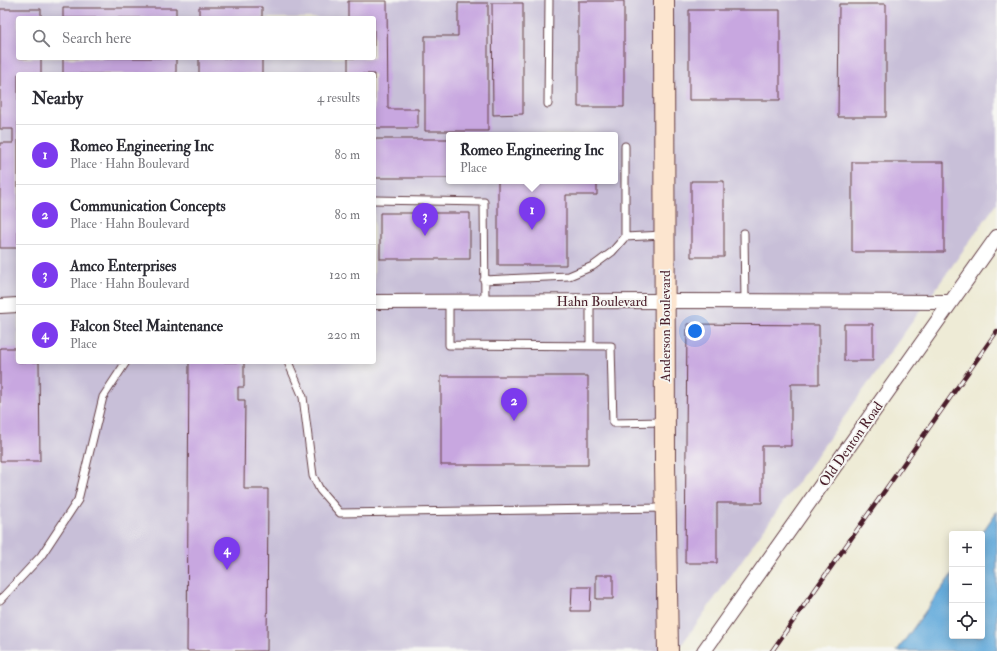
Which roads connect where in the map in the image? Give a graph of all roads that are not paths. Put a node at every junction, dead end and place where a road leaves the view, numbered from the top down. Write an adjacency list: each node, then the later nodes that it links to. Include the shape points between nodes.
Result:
1 (549, 0): 3 (lane)
2 (664, 0): 7 (street, Anderson Boulevard)
3 (548, 104)
4 (625, 146): 8 (lane)
5 (376, 200): 10 (lane, via 484,202)
6 (744, 233): 13 (lane)
7 (665, 235): 8 (lane); 12 (street, Anderson Boulevard)
8 (625, 237): 10 (lane, via 612,252 593,266 569,276)
9 (997, 237): 17 (street, Old Denton Road)
10 (484, 280): 16 (lane)
11 (590, 301): 12 (street, Hahn Boulevard); 16 (street, Hahn Boulevard); 20 (lane)
12 (665, 301): 13 (street, Hahn Boulevard); 23 (street, Anderson Boulevard)
13 (745, 301): 17 (street, Hahn Boulevard)
14 (376, 302): 15 (street, Hahn Boulevard)
15 (449, 302): 16 (street, Hahn Boulevard); 20 (lane, via 448,345)
16 (485, 302)
17 (950, 302): 27 (street, Old Denton Road)
18 (0, 306): 19 (street)
19 (16, 306)
20 (590, 346): 23 (lane, via 611,346 613,423)
21 (125, 364): 25 (lane, via 103,397 78,500 41,556)
22 (289, 364): 24 (lane, via 303,397 313,476 320,490 340,513)
23 (665, 422): 24 (street, Anderson Boulevard)
24 (666, 508): 26 (street, Anderson Boulevard)
25 (0, 600)
26 (668, 651)
27 (704, 651)

